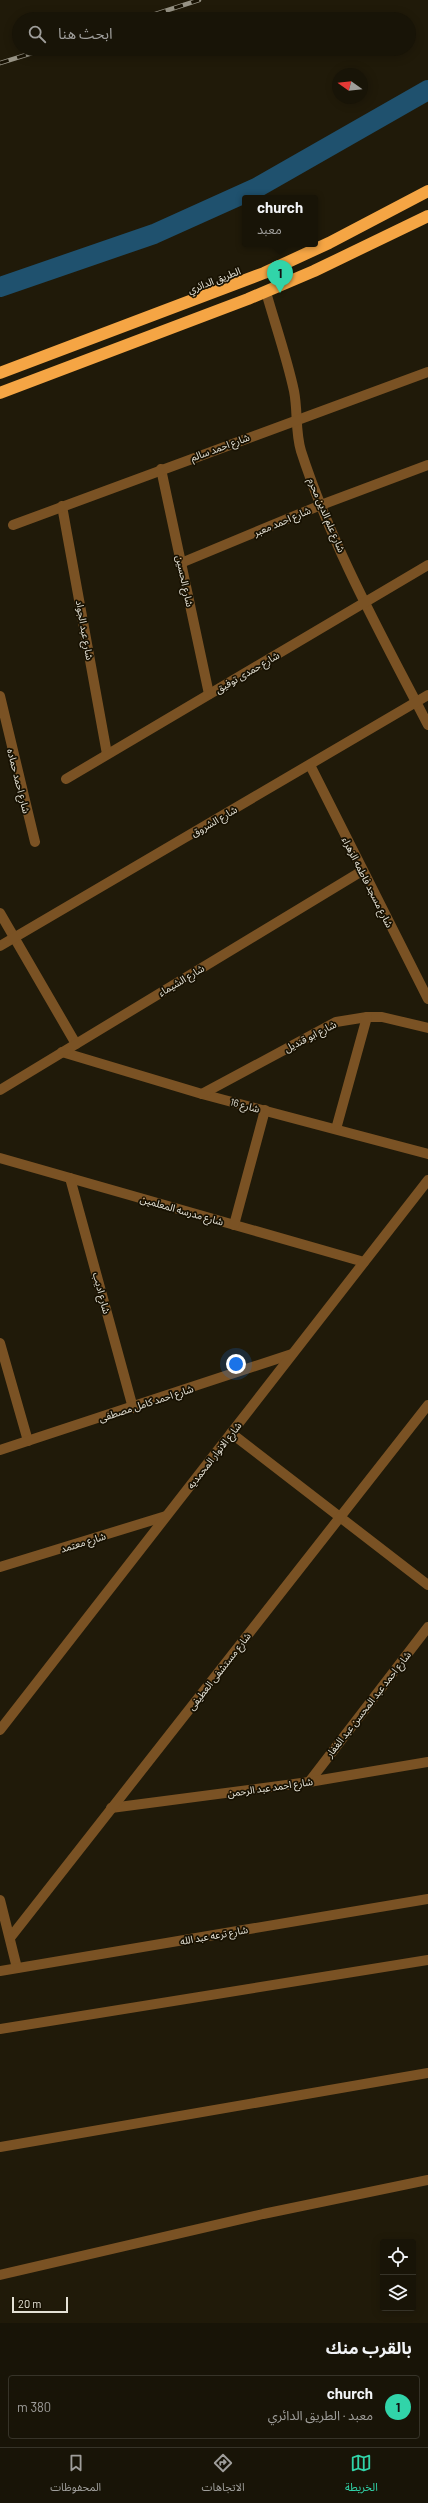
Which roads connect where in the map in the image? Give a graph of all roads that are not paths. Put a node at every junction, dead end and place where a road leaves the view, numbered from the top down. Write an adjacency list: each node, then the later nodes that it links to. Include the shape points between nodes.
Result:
1 (428, 191): 5 (highway, الطريق الدائري, via 264,273)
2 (428, 216): 3 (highway)
3 (266, 292): 6 (highway); 7 (street, شارع علم الدين محرم, via 293,386)
4 (428, 372): 7 (street, شارع احمد سالم)
5 (0, 373)
6 (0, 393)
7 (296, 419): 9 (street, شارع احمد سالم); 10 (street, شارع علم الدين محرم, via 300,447)
8 (428, 465): 10 (street, شارع احمد معبر)
9 (161, 469): 11 (street, شارع احمد سالم); 13 (street, شارع الحسين)
10 (322, 505): 13 (street, شارع احمد معبر); 15 (street, شارع علم الدين محرم)
11 (62, 506): 12 (street, شارع احمد سالم); 21 (street, شارع عبد الجواد)
12 (13, 525)
13 (181, 563): 16 (street, شارع الحسين)
14 (428, 565): 15 (street, شارع حمدى توفيق)
15 (365, 604): 16 (street, شارع حمدى توفيق); 19 (street, شارع علم الدين محرم)
16 (210, 694): 21 (street, شارع حمدى توفيق)
17 (428, 695): 19 (street, شارع الشروق)
18 (0, 696): 24 (street, شارع احمد حماده)
19 (416, 702): 20 (street, شارع علم الدين محرم); 22 (street, شارع الشروق)
20 (428, 725)
21 (107, 754): 23 (street, شارع حمدى توفيق)
22 (310, 765): 25 (street, شارع مسجد فاطمه الزهراء); 27 (street, شارع الشروق)
23 (66, 779)
24 (35, 842)
25 (362, 871): 29 (street, شارع مسجد فاطمه الزهراء); 32 (street, شارع الشيماء)
26 (0, 913): 27 (street)
27 (14, 937): 28 (street, شارع الشروق); 32 (street)
28 (0, 946)
29 (428, 999)
30 (367, 1017): 31 (street, شارع ابو قنديل); 35 (street, شارع ابو قنديل, via 336,1022); 37 (street)
31 (428, 1028)
32 (76, 1044): 33 (street, شارع الشيماء)
33 (62, 1052): 34 (street, شارع الشيماء); 35 (street, شارع 16)
34 (0, 1090)
35 (202, 1094): 36 (street, شارع 16)
36 (264, 1110): 37 (street, شارع 16); 42 (street)
37 (336, 1129): 38 (street, شارع 16)
38 (428, 1154)
39 (0, 1158): 40 (street, شارع مدرسه المعلمين)
40 (70, 1178): 42 (street, شارع مدرسه المعلمين); 47 (street, شارع اديب)
41 (428, 1180): 43 (street, شارع الانوار المحمديه)
42 (234, 1225): 43 (street, شارع مدرسه المعلمين)
43 (364, 1262): 45 (street, شارع الانوار المحمديه)
44 (0, 1343): 49 (street)
45 (292, 1354): 47 (street, شارع احمد كامل مصطفى); 48 (street, شارع الانوار المحمديه)
46 (428, 1405): 52 (street, شارع مستشفى العطيفى)
47 (133, 1408): 49 (street, شارع احمد كامل مصطفى)
48 (231, 1433): 51 (street, شارع الانوار المحمديه); 52 (street)
49 (28, 1441): 50 (street, شارع احمد كامل مصطفى)
50 (0, 1450)
51 (166, 1516): 53 (street, شارع معتمد); 56 (street, شارع الانوار المحمديه)
52 (340, 1517): 54 (street); 59 (street, شارع مستشفى العطيفى)
53 (0, 1567)
54 (428, 1585)
55 (428, 1626): 58 (street, شارع احمد عبد المحسن عبد الغفار)
56 (0, 1730)
57 (428, 1762): 58 (street, شارع احمد عبد الرحمن)
58 (309, 1782): 59 (street, شارع احمد عبد الرحمن)
59 (111, 1808): 62 (street, شارع مستشفى العطيفى)
60 (428, 1899): 64 (street, شارع ترعه عبد الله)
61 (0, 1900): 62 (street)
62 (10, 1938): 64 (street)
63 (428, 1960): 66 (street)
64 (18, 1968): 65 (street, شارع ترعه عبد الله)
65 (0, 1971)
66 (0, 2029)
67 (428, 2073): 68 (street)
68 (0, 2147)
69 (428, 2180): 70 (street, via 247,2218)
70 (0, 2275)

